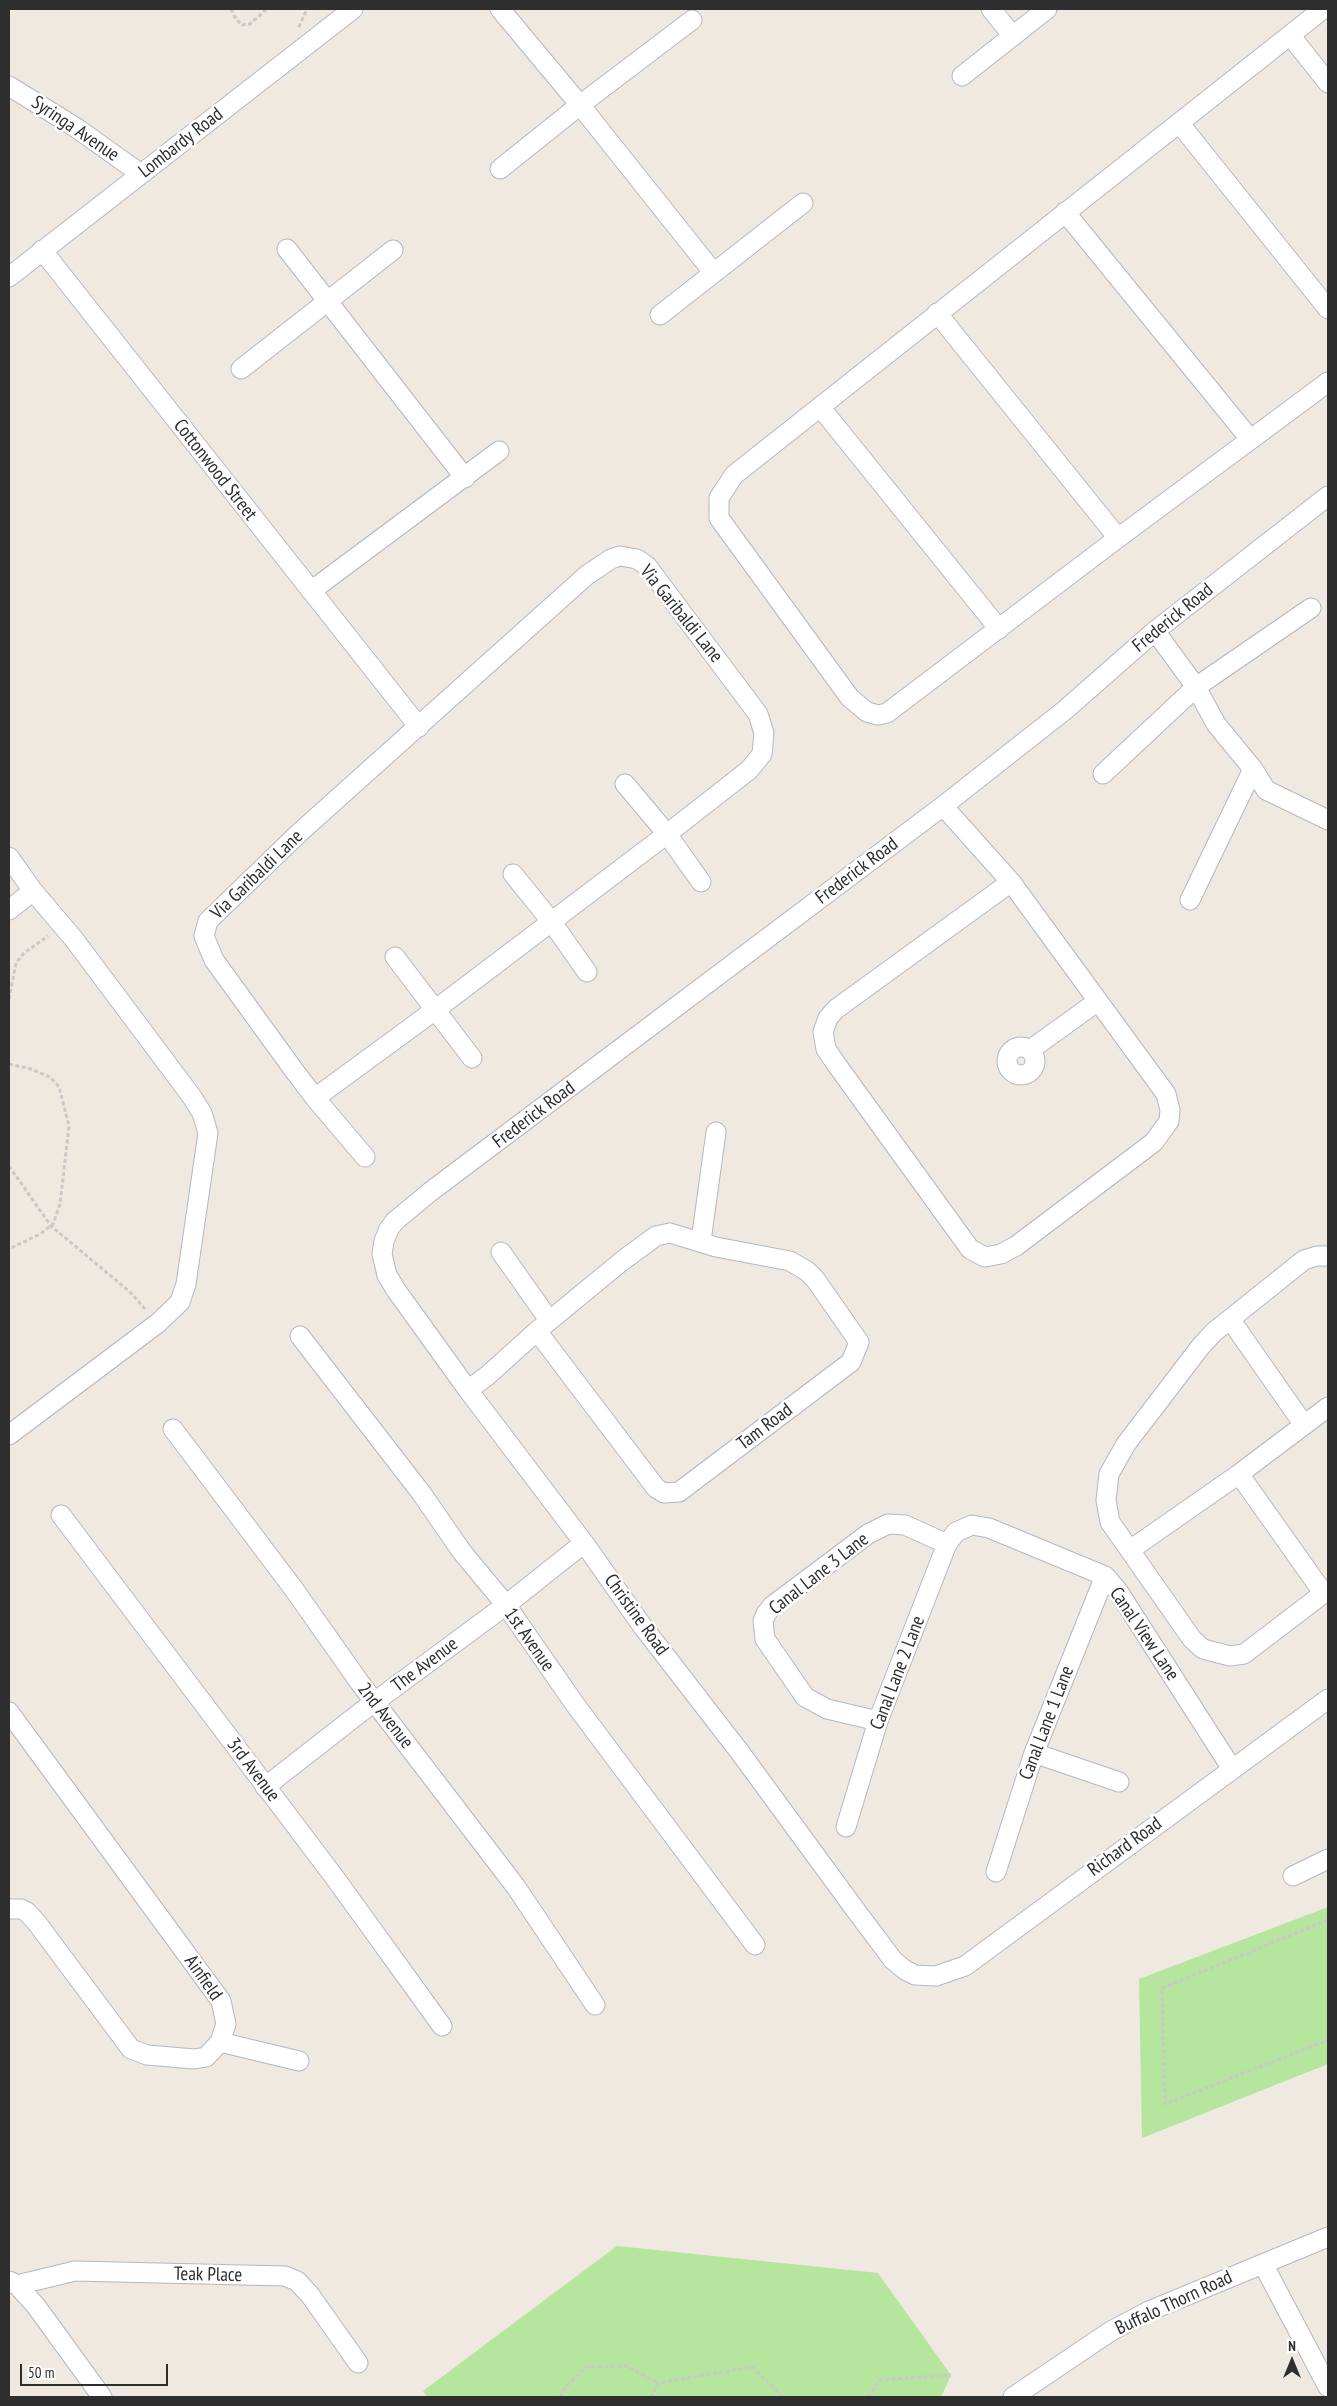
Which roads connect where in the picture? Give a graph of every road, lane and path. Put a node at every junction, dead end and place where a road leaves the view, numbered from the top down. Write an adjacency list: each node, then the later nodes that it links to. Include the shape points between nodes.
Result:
1 (231, 9): 2 (path, via 242,25 250,24)
2 (267, 9)
3 (353, 9): 17 (street, Lombardy Road)
4 (500, 9): 14 (street)
5 (991, 9): 9 (street)
6 (1047, 9): 9 (street)
7 (1324, 9): 10 (street)
8 (692, 20): 14 (street)
9 (1012, 35): 11 (street)
10 (1290, 35): 12 (street); 15 (street)
11 (962, 76)
12 (1328, 83)
13 (9, 86): 17 (street, Syringa Avenue)
14 (580, 105): 16 (street); 23 (street)
15 (1180, 124): 19 (street); 26 (street)
16 (500, 169)
17 (141, 174): 21 (street, Lombardy Road)
18 (803, 203): 23 (street)
19 (1065, 212): 27 (street); 32 (street)
20 (287, 248): 25 (street)
21 (42, 250): 24 (street, Lombardy Road); 37 (street, Cottonwood Street)
22 (393, 250): 25 (street)
23 (713, 272): 28 (street)
24 (9, 277)
25 (328, 301): 29 (street); 34 (street)
26 (1328, 309)
27 (938, 313): 31 (street); 36 (street)
28 (660, 315)
29 (241, 369)
30 (1328, 382): 32 (street)
31 (821, 408): 39 (street); 39 (street, via 734,475 719,498 717,508 728,532 850,698 867,712 887,713)
32 (1250, 440): 36 (street)
33 (499, 451): 34 (street)
34 (465, 478): 37 (street)
35 (1328, 496): 40 (street, Frederick Road)
36 (1118, 538): 39 (street)
37 (311, 591): 42 (street, Cottonwood Street)
38 (1311, 608): 41 (street)
39 (999, 629)
40 (1155, 631): 41 (street); 46 (street, Frederick Road, via 1065,710)
41 (1196, 687): 43 (street, via 1216,724); 44 (street)
42 (419, 727): 48 (street, Via Garibaldi Lane, via 587,575 620,556 637,559 647,566 758,714 764,733 762,754 756,762); 66 (street, Via Garibaldi Lane, via 214,912 205,927 206,945 214,960)
43 (1253, 769): 47 (street, via 1266,790); 54 (street)
44 (1103, 774)
45 (625, 784): 48 (street)
46 (943, 806): 52 (street); 71 (street, Frederick Road, via 430,1192 395,1221)
47 (1328, 820)
48 (667, 834): 51 (street); 56 (street, Via Garibaldi Lane)
49 (9, 857): 53 (street)
50 (513, 874): 56 (street)
51 (702, 882)
52 (1011, 882): 61 (street); 61 (street, via 836,1009 828,1018 823,1032 826,1049 970,1249 978,1255 992,1258 1016,1246 1154,1142 1169,1121 1166,1094)
53 (33, 891): 55 (street); 57 (street)
54 (1190, 900)
55 (9, 910)
56 (551, 921): 59 (street); 62 (street, Via Garibaldi Lane)
57 (63, 926): 60 (path, via 24,953 16,963); 77 (street, via 192,1097 207,1124 183,1295 174,1310)
58 (395, 957): 62 (street)
59 (587, 972)
60 (9, 999)
61 (1098, 1001): 63 (street)
62 (435, 1010): 64 (street); 66 (street, Via Garibaldi Lane)
63 (1030, 1050)
64 (472, 1058)
65 (9, 1064): 70 (path, via 31,1068 50,1077 59,1087 66,1108 69,1126 66,1158 60,1204)
66 (315, 1098): 68 (street, Via Garibaldi Lane)
67 (716, 1132): 72 (street)
68 (365, 1157)
69 (9, 1166): 70 (path)
70 (51, 1226): 73 (path); 77 (path, via 130,1292)
71 (384, 1240): 80 (street, Christine Road, via 382,1254 387,1275)
72 (701, 1240): 78 (street, Tam Road, via 670,1233 656,1236); 78 (street, Tam Road, via 716,1247 790,1261 807,1271 859,1342 851,1362 679,1492 664,1493 656,1488)
73 (9, 1249)
74 (501, 1252): 78 (street, Tam Road)
75 (1328, 1256): 76 (street, via 1304,1260)
76 (1230, 1319): 82 (street); 90 (street, via 1201,1346 1126,1444 1109,1474 1106,1500 1110,1522)
77 (158, 1323): 84 (street)
78 (543, 1326): 80 (street, Tam Road)
79 (300, 1336): 93 (street, 1st Avenue)
80 (468, 1390): 88 (street, Christine Road)
81 (1328, 1406): 82 (street)
82 (1304, 1425): 85 (street)
83 (173, 1429): 95 (street, 2nd Avenue)
84 (9, 1435)
85 (1239, 1474): 90 (street); 92 (street)
86 (61, 1515): 101 (street, 3rd Avenue)
87 (964, 1527): 89 (street, Canal Lane 2 Lane); 91 (street, Canal View Lane, via 979,1525 989,1528)
88 (584, 1543): 93 (street, The Avenue); 109 (street, Christine Road, via 643,1627 893,1960)
89 (948, 1544): 97 (street, Canal Lane 2 Lane); 97 (street, Canal Lane 3 Lane, via 905,1524 888,1524 868,1534 772,1606 766,1614 763,1622 765,1639 805,1697 827,1709)
90 (1130, 1550): 92 (street, via 1198,1646 1230,1656 1244,1654 1254,1648)
91 (1105, 1576): 98 (street, Canal Lane 1 Lane); 99 (street, Canal View Lane, via 1118,1591)
92 (1326, 1592)
93 (506, 1606): 95 (street, The Avenue); 108 (street, 1st Avenue, via 580,1711)
94 (1328, 1699): 99 (street, Richard Road)
95 (374, 1702): 101 (street, The Avenue); 110 (street, 2nd Avenue, via 516,1886)
96 (9, 1712): 113 (street, Ainfield, via 221,2001 226,2024)
97 (878, 1721): 102 (street, Canal Lane 2 Lane)
98 (1034, 1753): 100 (street); 104 (street, Canal Lane 1 Lane)
99 (1232, 1769): 109 (street, Richard Road, via 965,1966 936,1976)
100 (1119, 1782)
101 (265, 1787): 111 (street, 3rd Avenue)
102 (846, 1827)
103 (1328, 1859): 105 (street)
104 (996, 1872)
105 (1293, 1876)
106 (9, 1910): 113 (street, via 21,1909 37,1923 131,2049 147,2055 194,2059 206,2057)
107 (1328, 1920): 112 (path, via 1162,1988 1165,2104)
108 (755, 1945)
109 (915, 1975)
110 (595, 2005)
111 (442, 2026)
112 (1328, 2040)
113 (220, 2042): 114 (street)
114 (298, 2061)
115 (1328, 2237): 116 (street, Buffalo Thorn Road)
116 (1263, 2264): 121 (street); 127 (street, Buffalo Thorn Road, via 1149,2311 1112,2331)
117 (13, 2283): 118 (street, Teak Place, via 75,2271 292,2278 310,2294); 122 (street, via 36,2306)
118 (358, 2363)
119 (951, 2375): 126 (path, via 880,2380)
120 (658, 2383): 123 (path, via 627,2366 586,2367 566,2386); 124 (path); 125 (path, via 752,2367)
121 (1328, 2386)
122 (102, 2397)
123 (560, 2397)
124 (652, 2397)
125 (783, 2397)
126 (868, 2397)
127 (1013, 2397)

